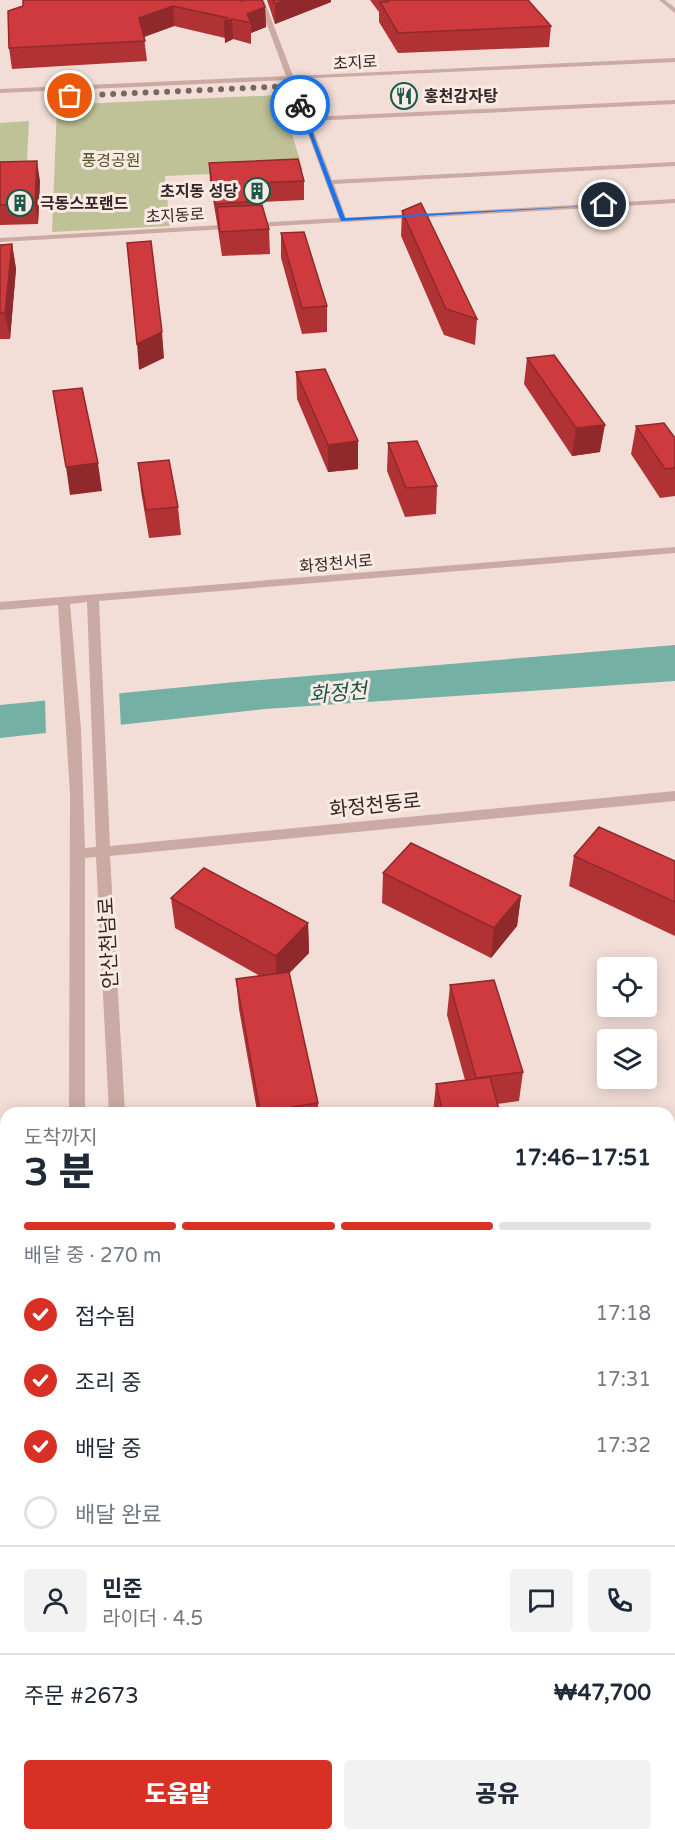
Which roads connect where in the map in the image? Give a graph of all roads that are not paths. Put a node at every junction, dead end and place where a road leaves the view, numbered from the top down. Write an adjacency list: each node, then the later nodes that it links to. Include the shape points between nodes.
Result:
1 (261, 0): 10 (street)
2 (662, 0): 3 (street)
3 (675, 11)
4 (675, 60): 10 (street, 초지로)
5 (591, 72): 6 (street)
6 (579, 73)
7 (556, 74): 8 (street)
8 (544, 75)
9 (520, 76): 10 (street, 초지로)
10 (292, 82): 11 (street, 초지로); 12 (street, 초지로); 14 (street)
11 (0, 91)
12 (0, 99)
13 (674, 103): 14 (street)
14 (305, 119): 16 (street)
15 (675, 164): 16 (street)
16 (329, 182): 18 (street)
17 (675, 201): 18 (street, 초지동로)
18 (343, 219): 19 (street, 초지동로)
19 (0, 240)
20 (675, 550): 21 (street, 화정천서로)
21 (93, 599): 22 (street, 화정천서로); 25 (street, 안산천남로)
22 (64, 602): 23 (street, 화정천서로); 26 (street, 안산천남로)
23 (0, 606)
24 (675, 796): 25 (street, 화정천동로)
25 (103, 851): 26 (street, 화정천동로); 28 (street, 안산천남로)
26 (79, 854): 27 (street, 안산천남로)
27 (77, 1107)
28 (117, 1107)

